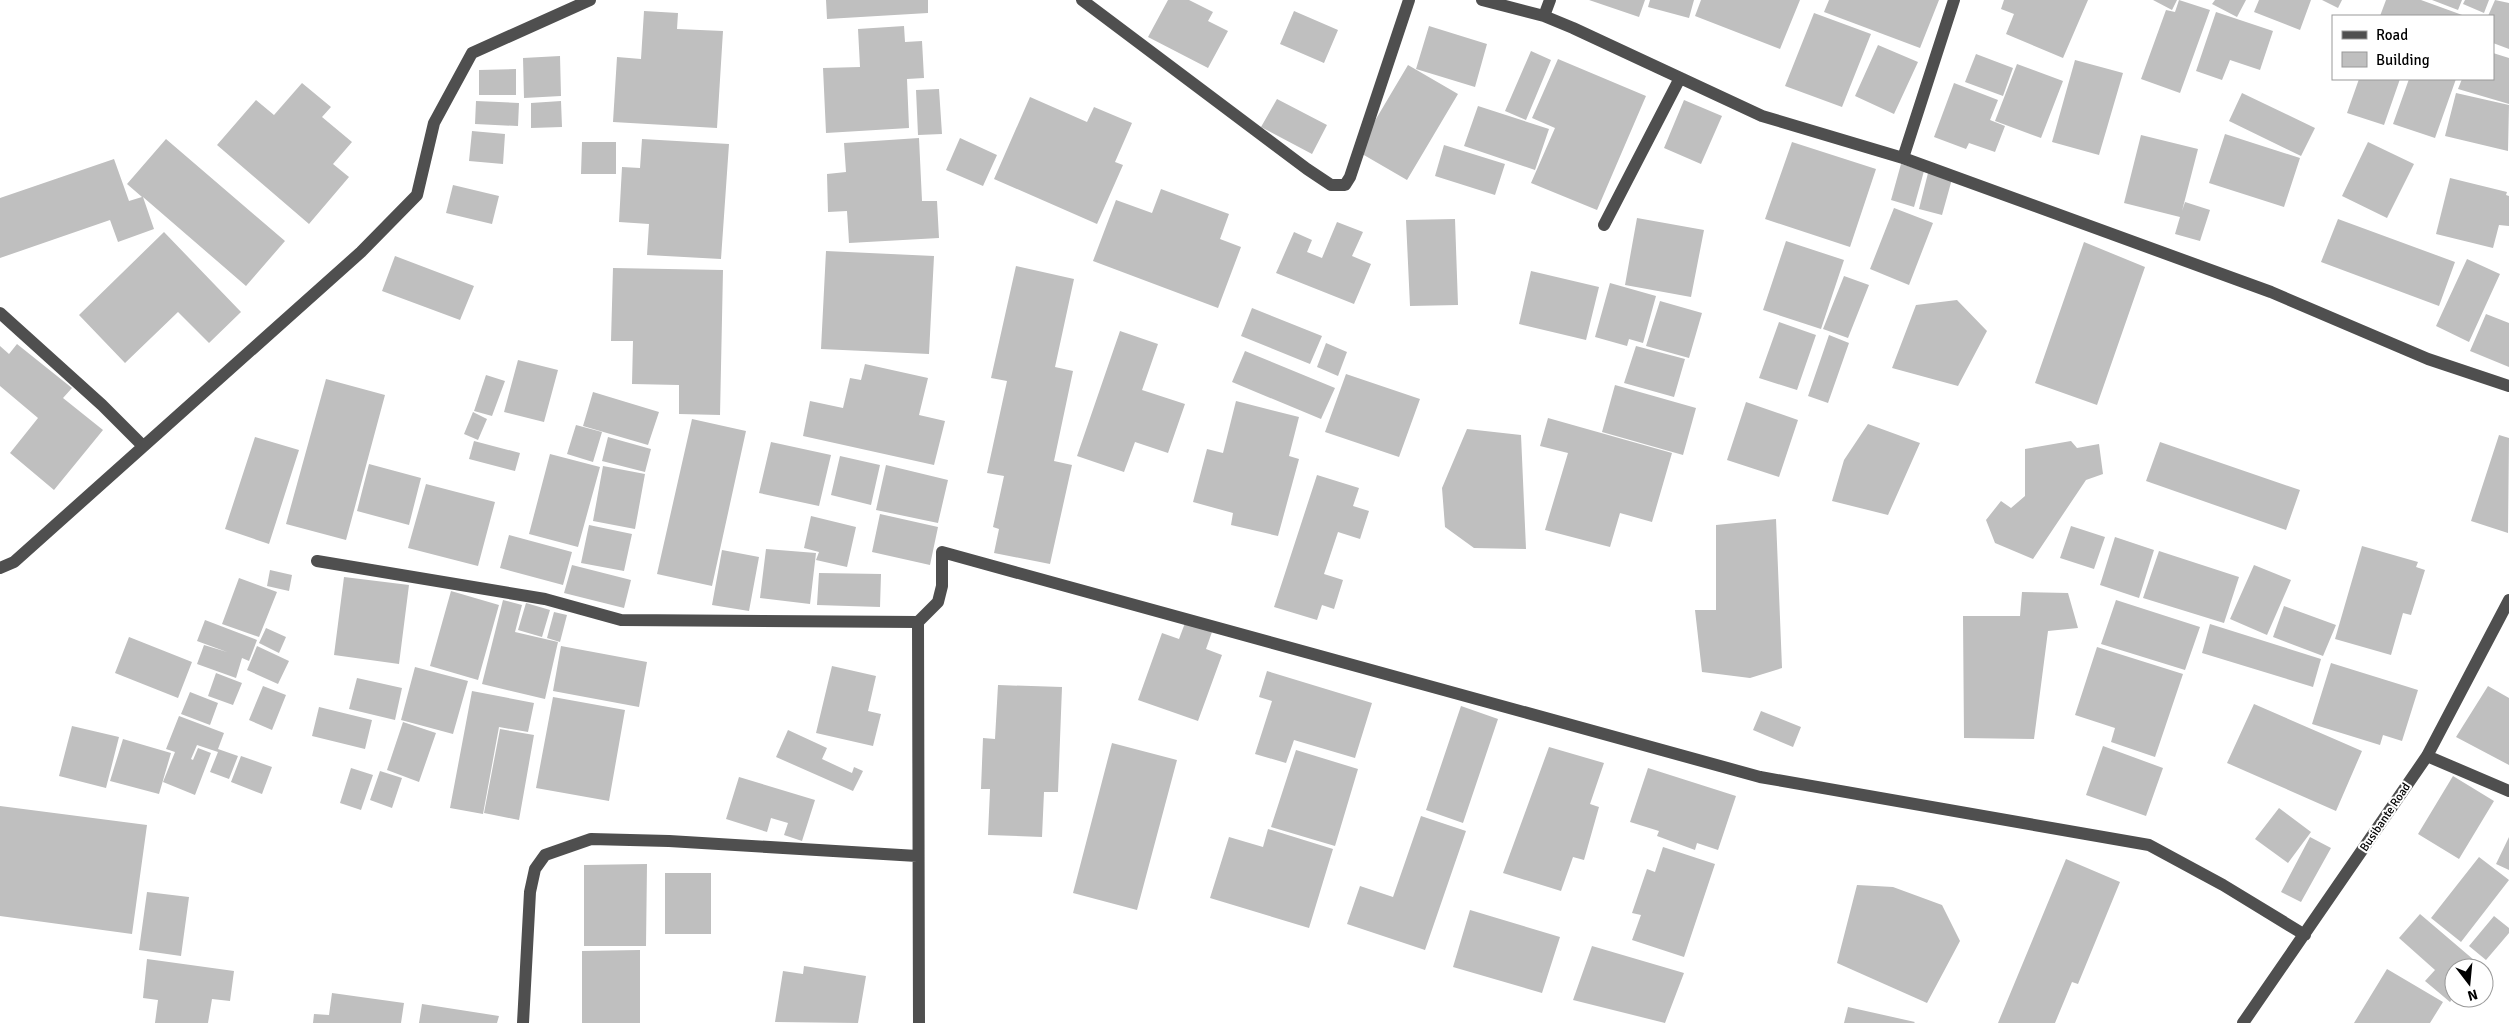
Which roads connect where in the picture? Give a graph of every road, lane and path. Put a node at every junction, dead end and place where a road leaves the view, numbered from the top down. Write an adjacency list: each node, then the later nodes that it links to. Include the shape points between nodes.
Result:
1 (590, 0): 13 (street, via 472,53 434,123 417,195 360,252)
2 (1082, 0): 3 (street, via 1307,169 1331,185 1344,185 1350,177)
3 (1409, 0)
4 (1482, 0): 7 (street)
5 (1550, 0): 7 (street)
6 (1954, 0): 9 (street)
7 (1544, 16): 8 (street)
8 (1680, 78): 9 (street, via 1762,116); 10 (street)
9 (1904, 158): 12 (street, via 2271,292 2428,359)
10 (1604, 225)
11 (0, 313): 13 (street)
12 (2509, 386)
13 (143, 446): 15 (street, via 14,562)
14 (317, 561): 17 (street, via 546,599 621,620)
15 (0, 568)
16 (2509, 600): 18 (street, Busibante Road)
17 (918, 622): 20 (street); 21 (street, via 938,602 942,586 942,552 1760,777 2149,845)
18 (2426, 756): 19 (street); 21 (street, Busibante Road)
19 (2509, 791)
20 (917, 856): 22 (street, via 591,839 544,855 536,869 530,892); 23 (street)
21 (2305, 935): 24 (street, Busibante Road)
22 (523, 1023)
23 (919, 1023)
24 (2243, 1023)

